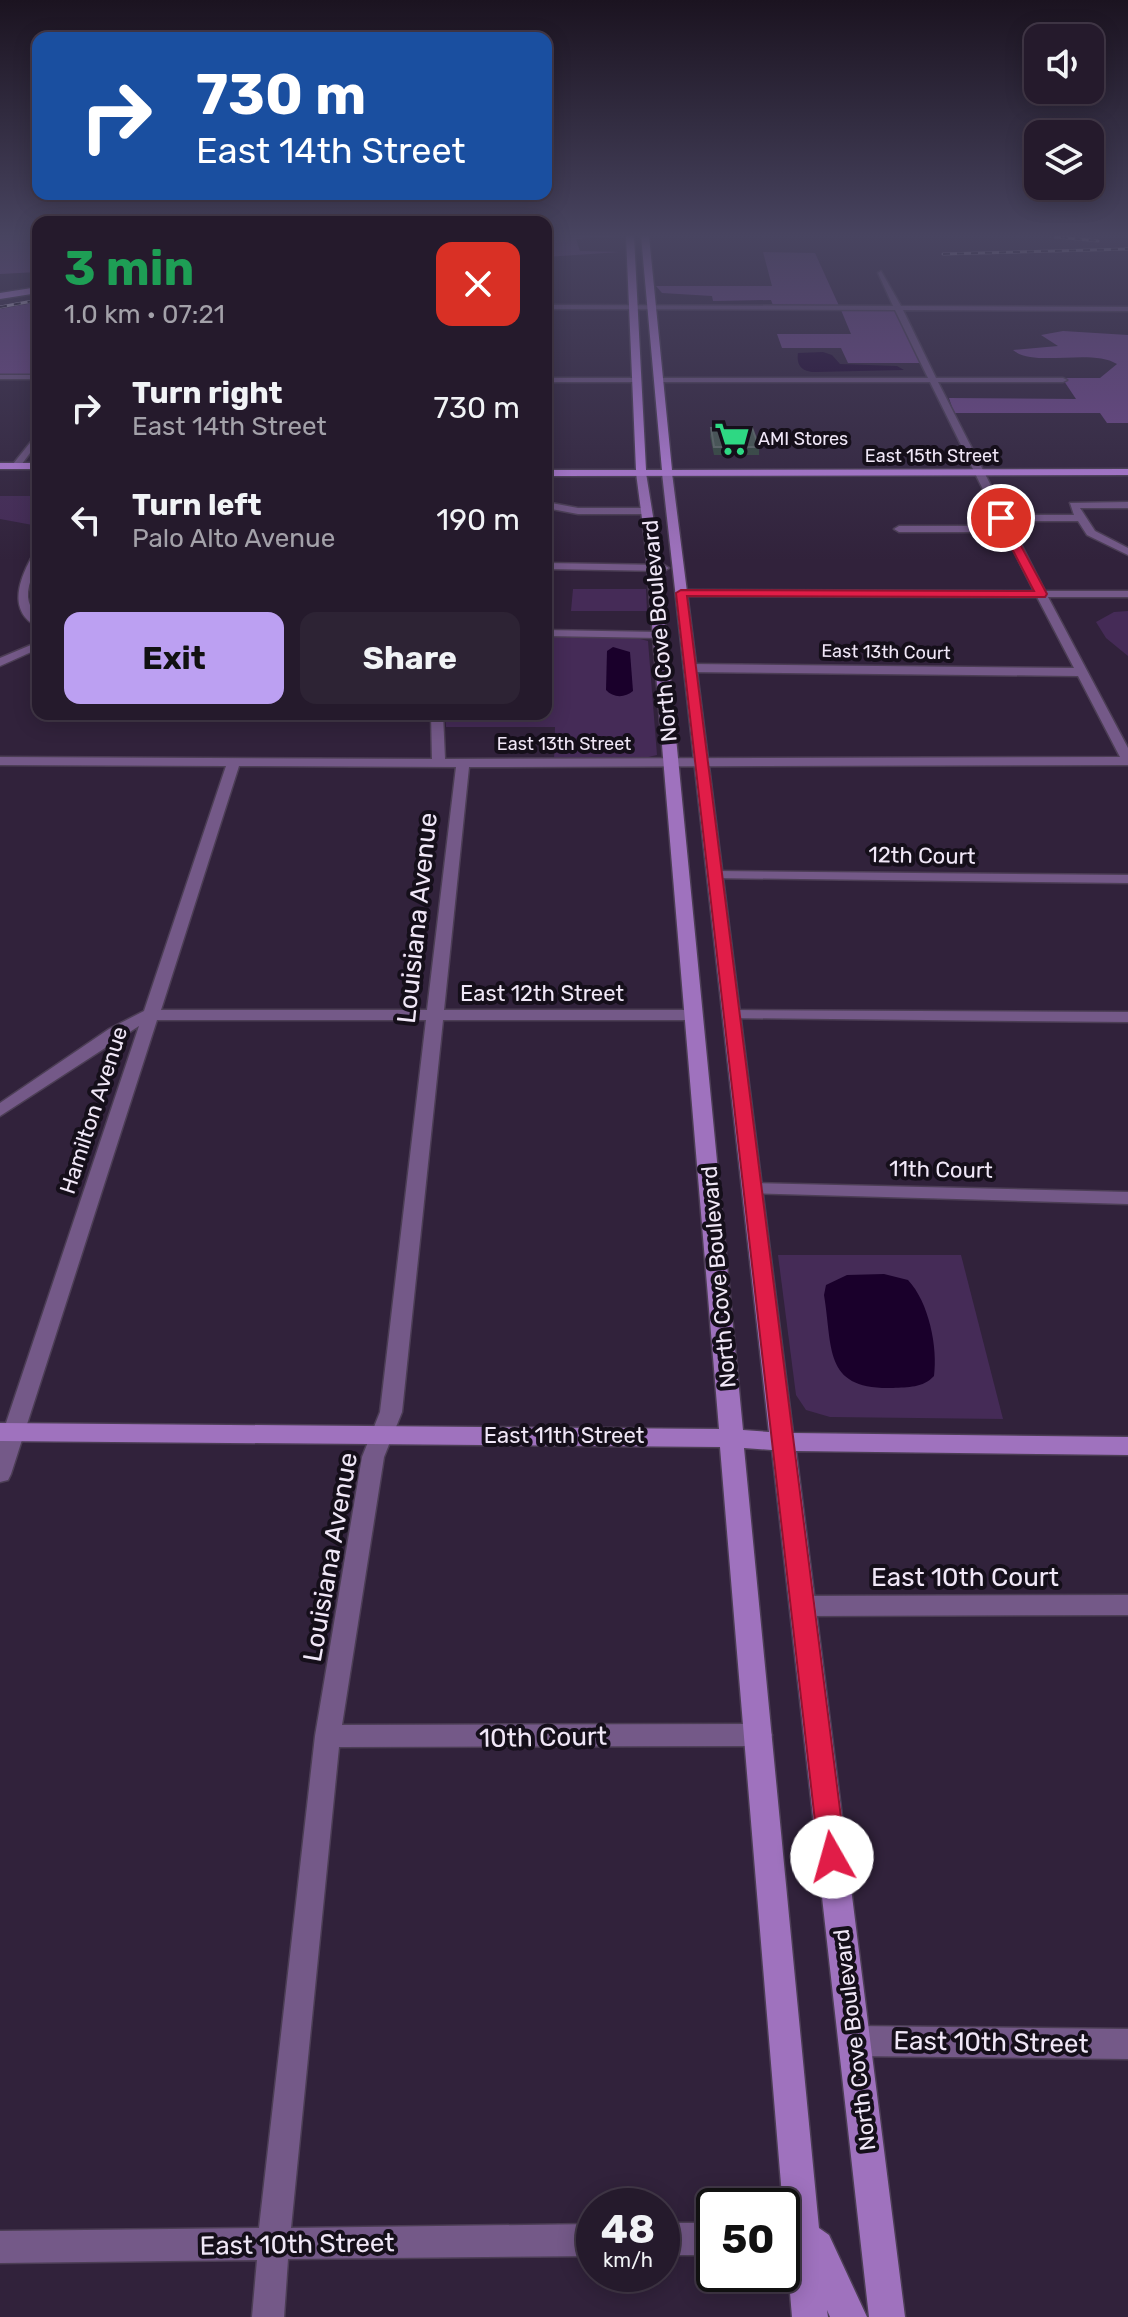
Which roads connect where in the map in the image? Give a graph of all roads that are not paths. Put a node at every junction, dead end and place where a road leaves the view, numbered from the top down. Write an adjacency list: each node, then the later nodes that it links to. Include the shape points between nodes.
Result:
1 (635, 344): 8 (main road, North Cove Boulevard)
2 (654, 344): 9 (main road, North Cove Boulevard)
3 (917, 344): 6 (street)
4 (0, 377): 5 (street)
5 (32, 377)
6 (935, 379): 9 (street); 10 (street); 17 (street)
7 (552, 380): 8 (street)
8 (636, 380): 15 (main road, North Cove Boulevard)
9 (658, 380): 16 (main road, North Cove Boulevard)
10 (1063, 380)
11 (32, 442): 12 (street)
12 (7, 469): 13 (main road)
13 (32, 469)
14 (552, 470): 15 (main road, East 15th Street)
15 (641, 471): 16 (main road, East 15th Street); 21 (main road, North Cove Boulevard)
16 (667, 471): 17 (main road, East 15th Street); 30 (main road, North Cove Boulevard)
17 (978, 472): 18 (main road, East 15th Street); 22 (street)
18 (1128, 472)
19 (1128, 505): 23 (street, via 1073,505)
20 (552, 506): 21 (street)
21 (647, 511): 27 (main road, North Cove Boulevard)
22 (1001, 518): 23 (street); 25 (street)
23 (1081, 518): 26 (street, via 1091,533)
24 (899, 529): 25 (street)
25 (1007, 529): 31 (street)
26 (1128, 552)
27 (656, 564): 28 (street); 30 (main road, via 668,586); 35 (main road, North Cove Boulevard)
28 (552, 566)
29 (32, 568): 33 (street, via 22,590 24,607)
30 (681, 593): 31 (street); 38 (main road, North Cove Boulevard)
31 (1042, 594): 32 (street); 39 (street)
32 (1128, 594)
33 (32, 617)
34 (552, 633): 35 (street)
35 (659, 635): 46 (main road, North Cove Boulevard)
36 (32, 648): 37 (street)
37 (0, 662)
38 (690, 668): 39 (street, East 13th Court); 47 (main road, North Cove Boulevard)
39 (1082, 672): 42 (street)
40 (437, 720): 44 (street)
41 (0, 761): 43 (street, East 13th Street)
42 (1128, 761): 47 (street, East 13th Street)
43 (234, 762): 44 (street, East 13th Street); 51 (street, Hamilton Avenue)
44 (439, 762): 45 (street, East 13th Street)
45 (463, 762): 46 (street, East 13th Street); 50 (street, Louisiana Avenue)
46 (671, 763): 47 (street, East 13th Street); 52 (main road, North Cove Boulevard)
47 (702, 764): 48 (main road, North Cove Boulevard)
48 (715, 875): 49 (street, 12th Court); 53 (main road, North Cove Boulevard)
49 (1128, 879)
50 (435, 1014): 51 (street, East 12th Street); 52 (street, East 12th Street); 59 (street, Louisiana Avenue, via 391,1412)
51 (149, 1015): 55 (street, via 115,1032); 58 (street, Hamilton Avenue)
52 (694, 1015): 60 (main road, North Cove Boulevard)
53 (732, 1015): 54 (street); 56 (main road, North Cove Boulevard)
54 (1128, 1017)
55 (0, 1111)
56 (752, 1189): 57 (street, 11th Court); 61 (main road, North Cove Boulevard)
57 (1128, 1198)
58 (7, 1432): 59 (main road, East 11th Street); 63 (street, Hamilton Avenue)
59 (381, 1434): 60 (main road, East 11th Street); 67 (street, Louisiana Avenue)
60 (732, 1439): 61 (main road, East 11th Street); 66 (main road, North Cove Boulevard)
61 (783, 1442): 62 (main road, East 11th Street); 65 (main road, North Cove Boulevard)
62 (1128, 1446)
63 (0, 1474)
64 (1128, 1605): 65 (street, East 10th Court)
65 (803, 1606): 68 (main road, North Cove Boulevard)
66 (759, 1735): 67 (street, 10th Court); 70 (main road, North Cove Boulevard)
67 (328, 1736): 73 (street, Louisiana Avenue)
68 (854, 2041): 69 (street, East 10th Street); 79 (main road, North Cove Boulevard)
69 (1128, 2044)
70 (790, 2188)
71 (576, 2240): 73 (street, East 10th Street)
72 (800, 2241): 78 (main road, via 819,2250)
73 (276, 2244): 74 (street, East 10th Street); 76 (street, Louisiana Avenue)
74 (0, 2247)
75 (800, 2271): 77 (main road, North Cove Boulevard)
76 (268, 2317)
77 (810, 2317)
78 (849, 2317)
79 (887, 2317)

